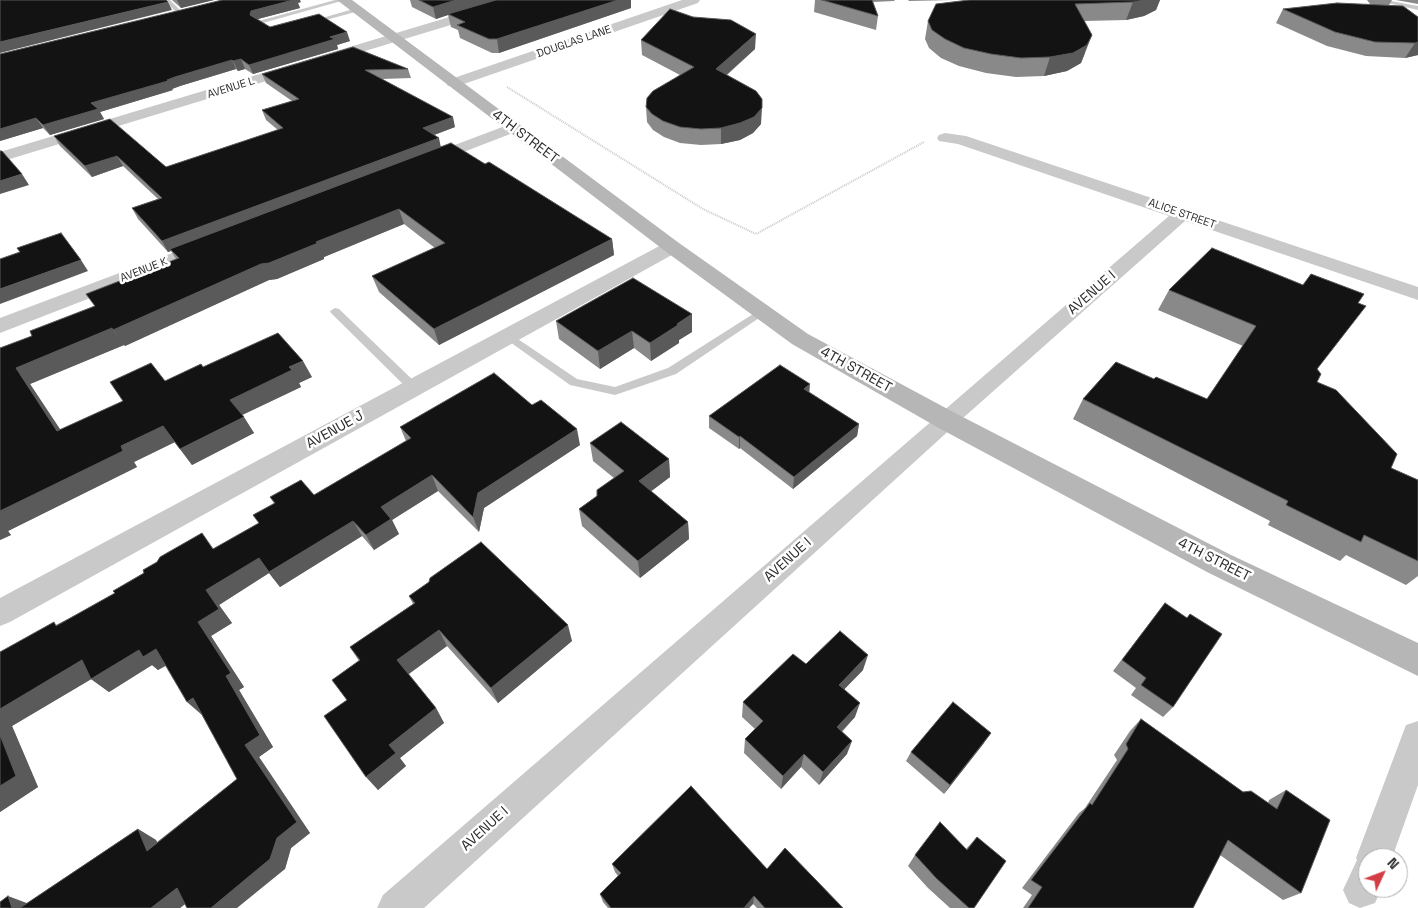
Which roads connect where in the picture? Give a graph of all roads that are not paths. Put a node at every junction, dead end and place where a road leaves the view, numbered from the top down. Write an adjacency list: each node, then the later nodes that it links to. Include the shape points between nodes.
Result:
1 (167, 0): 9 (lane)
2 (519, 0): 13 (street, AVENUE L)
3 (653, 0): 7 (street)
4 (694, 0): 7 (street, DOUGLAS LANE)
5 (1377, 0): 8 (lane)
6 (347, 3): 11 (lane); 12 (lane, via 258,22); 13 (main road, 4TH STREET)
7 (674, 7): 14 (street, DOUGLAS LANE)
8 (1418, 8)
9 (186, 12): 10 (street)
10 (162, 18)
11 (301, 24)
12 (273, 32)
13 (394, 38): 14 (main road, 4TH STREET); 17 (street, AVENUE L)
14 (453, 82): 15 (main road, 4TH STREET)
15 (512, 128): 18 (street); 21 (main road, 4TH STREET)
16 (945, 138): 19 (street, ALICE STREET, via 960,139)
17 (0, 157)
18 (410, 168)
19 (1182, 214): 22 (street, ALICE STREET); 28 (street, AVENUE I)
20 (224, 240): 25 (street, AVENUE K)
21 (672, 247): 24 (main road, 4TH STREET); 26 (street, AVENUE J)
22 (1418, 294)
23 (334, 311): 27 (lane)
24 (761, 312): 26 (lane, via 672,371 614,391 574,382); 28 (main road, 4TH STREET, via 800,339)
25 (0, 326)
26 (508, 337): 27 (street, AVENUE J)
27 (413, 387): 29 (street, AVENUE J)
28 (946, 420): 30 (main road, 4TH STREET, via 1218,563); 33 (street, AVENUE I)
29 (0, 613)
30 (1418, 660)
31 (1418, 737): 32 (street)
32 (1377, 848)
33 (396, 908)

